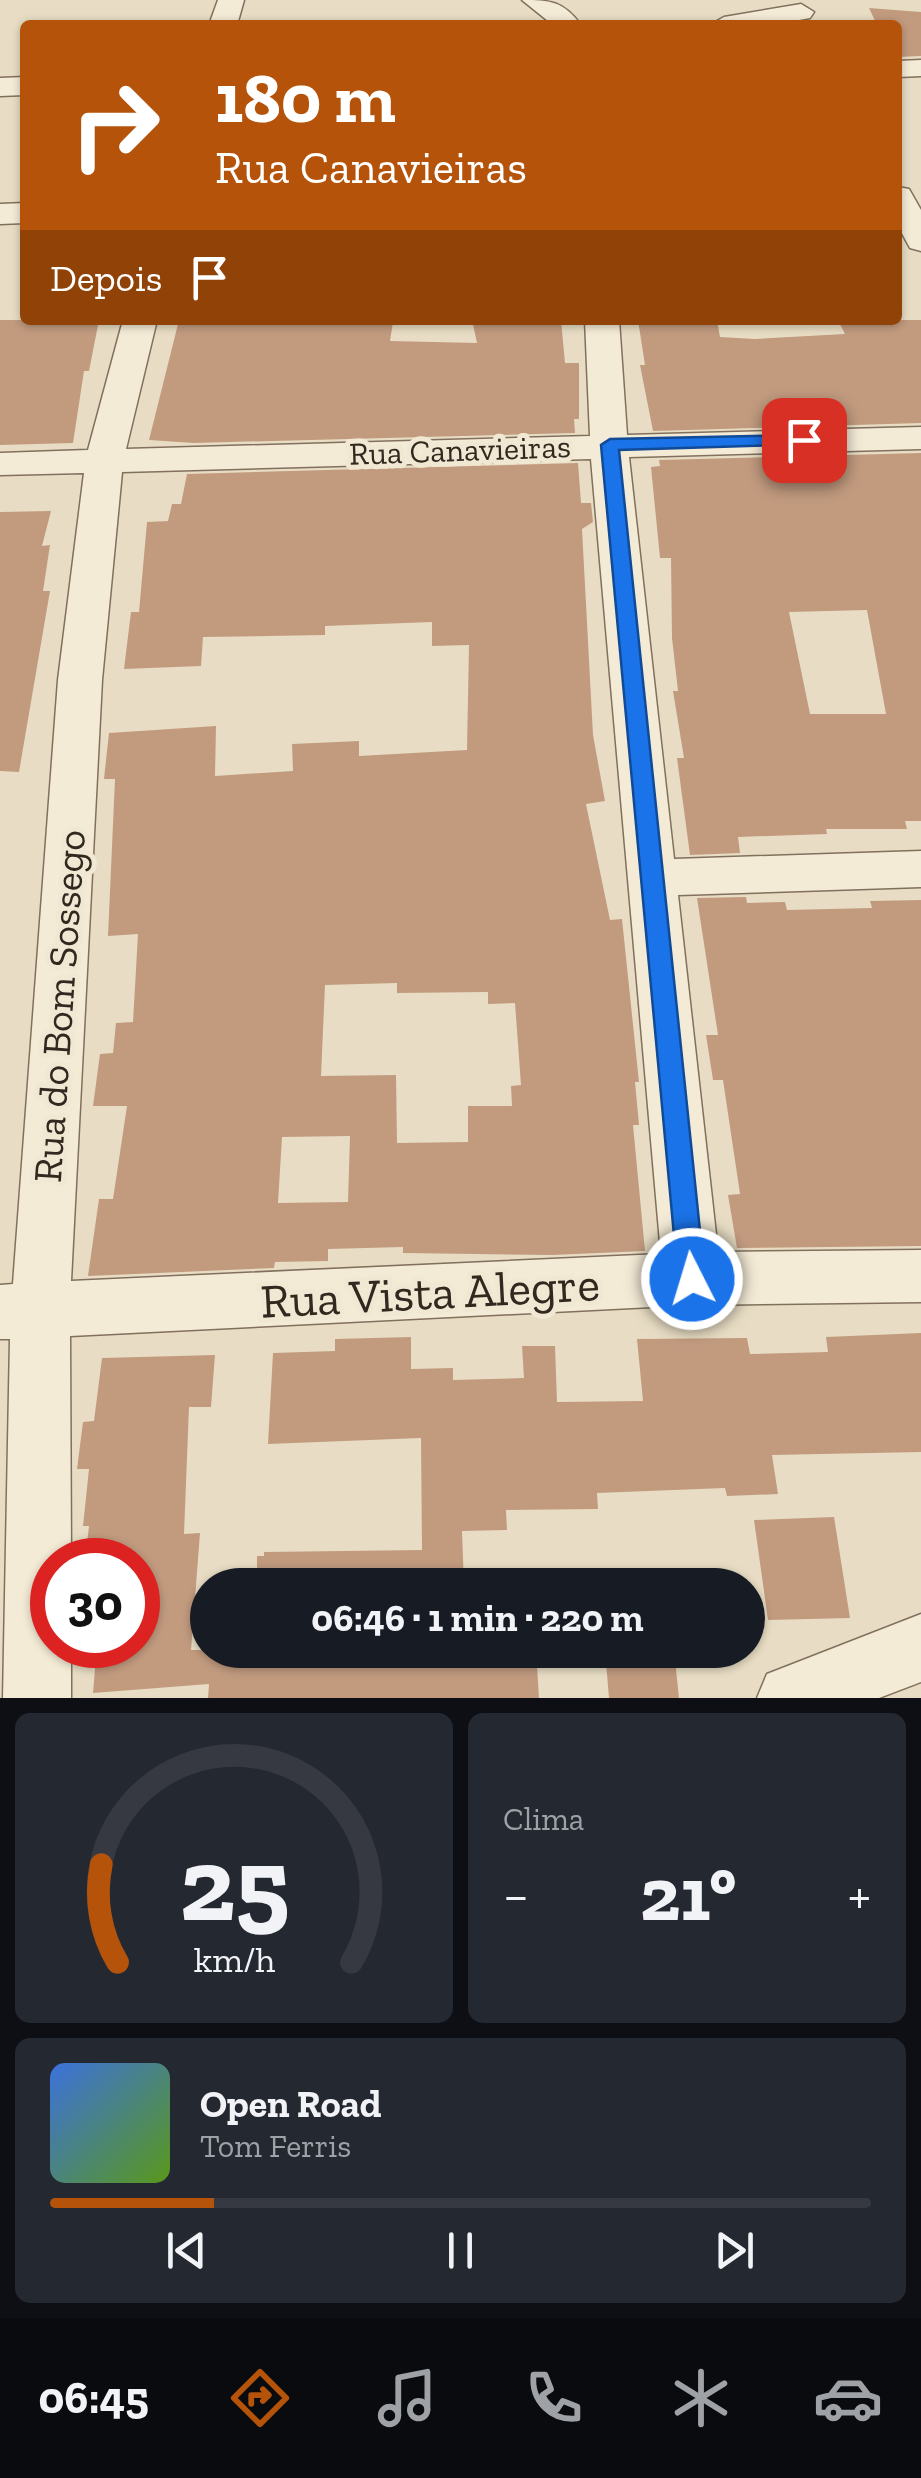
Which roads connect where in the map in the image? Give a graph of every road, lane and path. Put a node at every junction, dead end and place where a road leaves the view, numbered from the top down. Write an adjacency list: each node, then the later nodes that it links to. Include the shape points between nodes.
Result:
1 (535, 0): 3 (street)
2 (802, 12): 4 (street)
3 (564, 20)
4 (754, 20)
5 (902, 204): 6 (street)
6 (921, 241)
7 (139, 325): 11 (street, Rua do Bom Sossego)
8 (602, 325): 10 (street)
9 (921, 438): 10 (street, Rua Canavieiras)
10 (610, 445): 11 (street, Rua Canavieiras); 14 (street)
11 (104, 462): 12 (street, Rua Canavieiras); 17 (street, Rua do Bom Sossego)
12 (0, 464)
13 (921, 869): 14 (street)
14 (653, 878): 16 (street)
15 (921, 1276): 16 (street, Rua Vista Alegre)
16 (692, 1279): 17 (street, Rua Vista Alegre)
17 (20, 1311): 19 (street, Rua do Bom Sossego)
18 (921, 1648): 20 (street)
19 (37, 1698)
20 (792, 1698)

